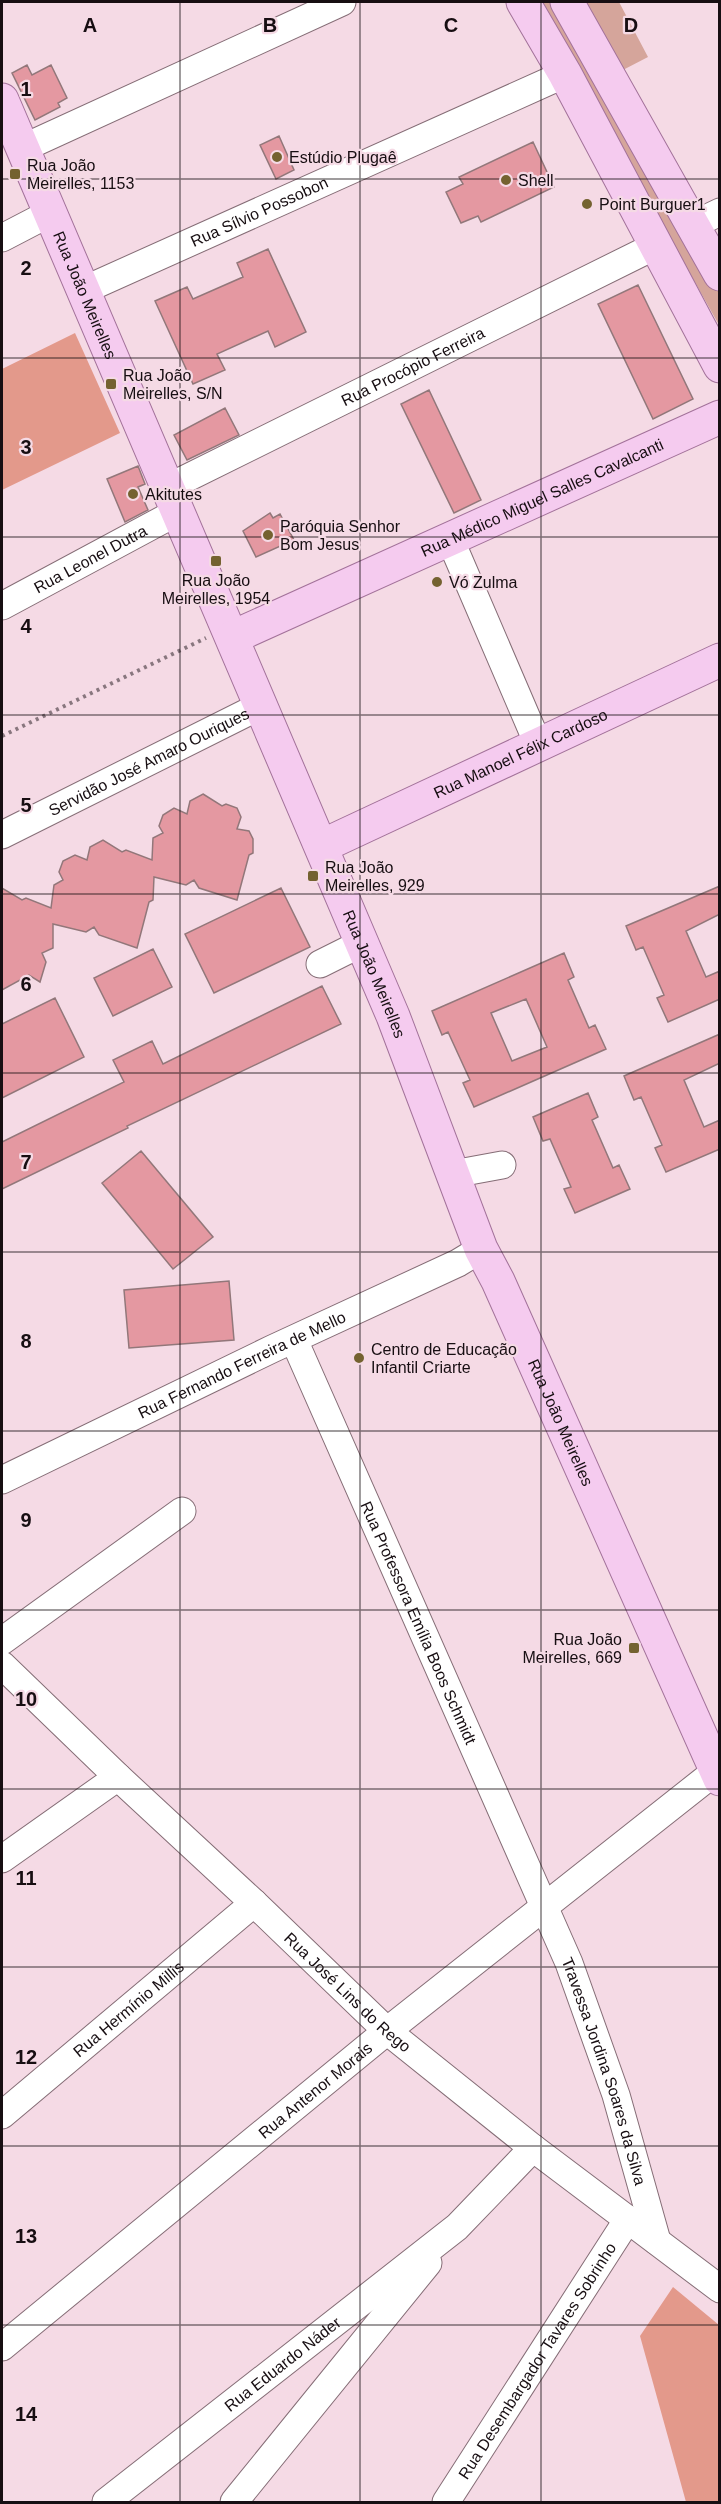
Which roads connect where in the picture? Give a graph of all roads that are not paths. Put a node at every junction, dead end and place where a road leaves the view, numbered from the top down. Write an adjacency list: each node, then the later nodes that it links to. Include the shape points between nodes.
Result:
1 (342, 2): 6 (street)
2 (524, 2): 4 (main road)
3 (567, 2): 8 (main road)
4 (565, 74): 10 (main road); 12 (street, Rua Sílvio Possobon)
5 (2, 100): 6 (main road, Rua João Meirelles)
6 (21, 149): 7 (main road, Rua João Meirelles)
7 (50, 213): 9 (street); 12 (main road, Rua João Meirelles)
8 (706, 218): 11 (main road)
9 (2, 238)
10 (655, 246): 13 (main road); 15 (street, Rua Procópio Ferreira)
11 (720, 274)
12 (84, 290): 15 (main road, Rua João Meirelles)
13 (720, 366)
14 (719, 419): 16 (main road, Rua Médico Miguel Salles Cavalcanti)
15 (174, 499): 17 (street, Rua Leonel Dutra); 18 (main road, Rua João Meirelles)
16 (450, 539): 18 (main road, Rua Médico Miguel Salles Cavalcanti); 21 (street)
17 (2, 606)
18 (231, 632): 20 (main road, Rua João Meirelles)
19 (720, 660): 21 (main road, Rua Manoel Félix Cardoso)
20 (262, 705): 22 (street, Servidão José Amaro Ouriques); 23 (main road, Rua João Meirelles)
21 (538, 744): 23 (main road, Rua Manoel Félix Cardoso)
22 (2, 835)
23 (322, 846): 24 (main road, Rua João Meirelles)
24 (362, 943): 25 (street); 27 (main road, Rua João Meirelles, via 402,1012)
25 (320, 964)
26 (502, 1165): 27 (street)
27 (453, 1174): 28 (main road, Rua João Meirelles)
28 (481, 1249): 29 (street, Rua Fernando Ferreira de Mello); 34 (main road, Rua João Meirelles)
29 (294, 1340): 30 (street, Rua Fernando Ferreira de Mello); 38 (street, Rua Professora Emília Boos Schmidt)
30 (2, 1480)
31 (182, 1511): 32 (street)
32 (2, 1641)
33 (2, 1665): 35 (street, Rua José Lins do Rego)
34 (718, 1775): 38 (street, Rua Antenor Morais)
35 (117, 1777): 36 (street); 37 (street, Rua José Lins do Rego)
36 (2, 1859)
37 (254, 1904): 39 (street, Rua José Lins do Rego); 40 (street, Rua Hermínio Millis)
38 (543, 1906): 39 (street, Rua Antenor Morais); 44 (street, Travessa Jordina Soares da Silva, via 569,1963 616,2095)
39 (387, 2031): 41 (street, Rua José Lins do Rego); 46 (street, Rua Antenor Morais)
40 (2, 2115)
41 (533, 2148): 42 (street, Rua José Lins do Rego); 43 (street, Rua Eduardo Náder)
42 (628, 2219): 44 (street, Rua José Lins do Rego); 49 (street, Rua Desembargador Tavares Sobrinho)
43 (457, 2227): 47 (street, Rua Eduardo Náder); 48 (street, Rua Eduardo Náder)
44 (657, 2241): 45 (street, Rua José Lins do Rego)
45 (720, 2289)
46 (2, 2347)
47 (106, 2502)
48 (234, 2502)
49 (446, 2502)

